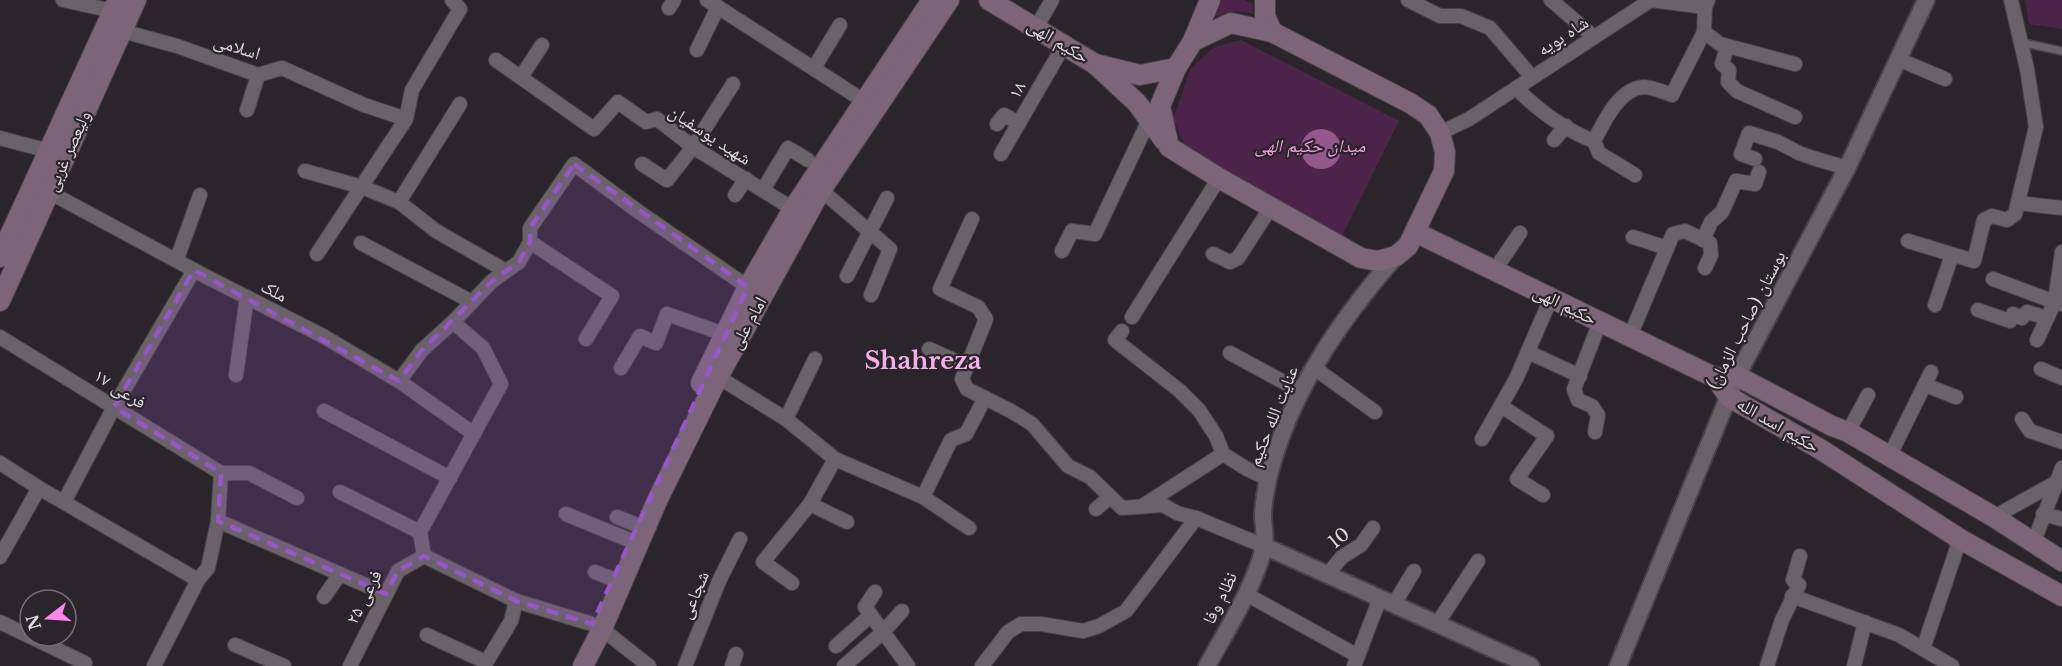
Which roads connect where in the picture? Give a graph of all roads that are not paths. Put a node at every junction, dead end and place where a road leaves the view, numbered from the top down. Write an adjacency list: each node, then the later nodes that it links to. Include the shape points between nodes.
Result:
1 (63, 0): 16 (street)
2 (136, 0): 19 (main road, ولیعصر غربی)
3 (452, 0): 46 (street, via 460,9 412,90)
4 (932, 0): 42 (main road)
5 (949, 0): 68 (main road, امام علی)
6 (989, 0): 18 (main road, حکیم الهی)
7 (1052, 0): 18 (street)
8 (1210, 0): 23 (main road)
9 (1266, 0): 20 (main road, via 1265,16)
10 (1408, 0): 38 (street, via 1440,16 1461,16 1490,28)
11 (1551, 0): 22 (street)
12 (1926, 0): 30 (street, بوستان (صاحب الزمان))
13 (2011, 0): 24 (street)
14 (713, 4): 28 (street); 34 (street)
15 (1707, 4): 21 (street); 22 (street, شاه بویه, via 1651,0)
16 (115, 6): 19 (street); 57 (main road, ولیعصر غربی)
17 (840, 25): 34 (street)
18 (1036, 28): 26 (main road, حکیم الهی)
19 (122, 30): 36 (street, اسلامی); 69 (main road, ولیعصر غربی)
20 (1272, 32): 23 (main road, via 1231,23); 51 (main road, via 1410,103 1428,115)
21 (1704, 32): 27 (street); 54 (street, via 1672,95 1644,87 1630,90 1610,110)
22 (1594, 37): 38 (street, شاه بویه)
23 (1193, 41): 35 (main road)
24 (2020, 42): 29 (lane); 74 (street, via 2036,127)
25 (542, 45): 37 (street)
26 (1064, 45): 32 (main road, حکیم الهی); 48 (street, ۱۸)
27 (1727, 47): 33 (street); 45 (street, via 1722,64 1730,70 1728,82 1737,91)
28 (697, 50)
29 (2062, 51)
30 (1898, 59): 39 (street); 61 (street, بوستان (صاحب الزمان))
31 (496, 60): 37 (street, شهید یوسفیان)
32 (1095, 64): 35 (main road, via 1140,75); 47 (main road, via 1137,103)
33 (1795, 64)
34 (814, 68): 42 (street)
35 (1176, 68): 56 (main road, via 1160,106)
36 (258, 75): 44 (street); 46 (street, اسلامی, via 282,68 364,105)
37 (521, 77): 55 (street, شهید یوسفیان, via 594,129 618,102 646,122 657,119)
38 (1532, 77): 41 (street, شاه بویه)
39 (1945, 78)
40 (733, 84): 55 (street)
41 (1516, 88): 50 (street, via 1533,105); 51 (street, شاه بویه)
42 (864, 101): 77 (main road)
43 (460, 104): 73 (street)
44 (247, 110)
45 (1795, 117)
46 (406, 119): 66 (street)
47 (1149, 120): 56 (main road); 89 (street, via 1095,234 1072,231)
48 (1019, 123): 49 (street, via 1004,115); 58 (street, ۱۸)
49 (997, 124)
50 (1566, 126): 53 (street); 54 (street)
51 (1440, 133): 81 (main road, via 1444,171)
52 (0, 138): 57 (street)
53 (1554, 140)
54 (1594, 141): 63 (street, via 1599,153)
55 (693, 147): 60 (street, via 667,180); 65 (street, شهید یوسفیان)
56 (1169, 147): 64 (main road)
57 (49, 151): 79 (main road, ولیعصر غربی)
58 (1001, 154)
59 (808, 160): 67 (street, via 789,148)
60 (642, 164)
61 (1847, 168): 84 (street, via 1749,133 1741,154 1757,166 1755,184 1736,181); 132 (street, بوستان (صاحب الزمان))
62 (305, 171): 66 (street)
63 (1635, 175)
64 (1219, 178): 75 (main road); 112 (street)
65 (746, 179): 67 (street, شهید یوسفیان); 71 (street)
66 (362, 187): 73 (street); 91 (street)
67 (763, 190): 77 (street, شهید یوسفیان)
68 (822, 190): 80 (street); 133 (main road, امام علی)
69 (49, 192): 96 (street, ملک); 107 (main road, ولیعصر غربی)
70 (200, 195): 96 (street)
71 (735, 195)
72 (887, 198): 80 (street)
73 (399, 202): 99 (street, via 436,231)
74 (2018, 202): 76 (street); 93 (street, via 2016,214 2007,220 1992,216 1984,220 1974,261)
75 (1271, 207): 92 (street, via 1238,258 1230,262); 94 (main road, via 1361,258 1378,261)
76 (2062, 208)
77 (793, 209): 103 (main road)
78 (972, 219): 126 (street, via 940,289 978,307 986,319)
79 (6, 229): 95 (main road, ولیعصر غربی)
80 (869, 231): 101 (street); 104 (street, via 890,249)
81 (1415, 232): 94 (main road, via 1408,246); 100 (main road, حکیم الهی)
82 (1520, 233): 100 (street)
83 (1633, 237): 88 (street)
84 (1703, 240): 88 (street, via 1685,231 1673,234); 97 (street, via 1710,243 1711,255)
85 (1908, 242): 93 (street)
86 (361, 243): 108 (street)
87 (530, 243): 99 (street, via 519,262); 103 (street, via 531,228 574,164); 120 (street, via 612,296)
88 (1667, 248): 118 (street)
89 (1062, 250)
90 (2062, 252): 109 (street)
91 (317, 254)
92 (1213, 254)
93 (1952, 255): 110 (street)
94 (1396, 256): 127 (street, عنایت الله حکیم, via 1361,296)
95 (0, 257)
96 (177, 260): 98 (street, ملک)
97 (1705, 268)
98 (194, 270): 105 (street, ملک); 143 (street)
99 (506, 271): 108 (street)
100 (1494, 271): 106 (main road, حکیم الهی)
101 (847, 276)
102 (1994, 279): 109 (street)
103 (748, 286): 117 (main road)
104 (871, 295)
105 (247, 297): 130 (street); 136 (street, ملک)
106 (1551, 298): 115 (main road, حکیم الهی); 123 (street)
107 (0, 301)
108 (472, 302): 114 (street)
109 (2058, 303): 113 (street)
110 (1935, 305)
111 (1977, 310): 113 (street, via 2010,321 2013,314 2022,318 2027,312)
112 (1132, 317)
113 (2047, 318): 121 (street)
114 (453, 322): 136 (street, via 422,350); 150 (street, via 483,348 501,384)
115 (1600, 322): 118 (main road, حکیم الهی); 131 (street)
116 (1122, 331): 154 (street, via 1115,340 1199,410)
117 (724, 334): 128 (street, via 666,314 656,343 640,336); 180 (main road)
118 (1630, 336): 134 (main road, حکیم الهی)
119 (0, 337): 143 (street, فرعی ۱۷)
120 (586, 339)
121 (2037, 340)
122 (929, 349): 126 (street)
123 (1528, 352): 131 (street); 142 (street)
124 (1230, 353): 137 (street)
125 (815, 359): 146 (street)
126 (967, 366): 140 (street, via 962,379 967,389)
127 (1313, 367): 137 (street, عنایت الله حکیم); 145 (street)
128 (621, 368)
129 (2041, 369): 135 (street)
130 (236, 375)
131 (1580, 376): 149 (street, via 1574,389 1578,400 1592,406 1598,414)
132 (1737, 376): 134 (main road, حکیم اسد الله); 139 (street, بوستان (صاحب الزمان)); 148 (main road, حکیم اسد الله)
133 (718, 377): 146 (street); 211 (main road, امام علی)
134 (1716, 378): 139 (main road, حکیم اسد الله)
135 (2062, 378)
136 (399, 381): 150 (street, ملک)
137 (1300, 392): 161 (street, عنایت الله حکیم)
138 (1868, 395): 148 (street)
139 (1729, 397): 153 (main road, حکیم اسد الله); 232 (street, بوستان (صاحب الزمان))
140 (985, 398): 166 (street, via 966,435 951,440); 167 (street, via 1032,424 1068,466 1090,477)
141 (1956, 398): 155 (street, via 1928,378)
142 (1501, 405): 151 (street); 165 (street, via 1547,436 1517,479)
143 (114, 407): 159 (street, فرعی ۱۷); 169 (street)
144 (324, 411): 160 (street)
145 (1375, 412)
146 (786, 419): 156 (street)
147 (2022, 419): 152 (street, via 2030,431)
148 (1840, 429): 153 (main road); 155 (main road, حکیم اسد الله)
149 (1595, 432)
150 (474, 434): 160 (street)
151 (1482, 439)
152 (2062, 442)
153 (1820, 449): 185 (main road, حکیم اسد الله)
154 (1223, 454): 161 (street); 171 (street)
155 (1889, 457): 175 (main road, حکیم اسد الله)
156 (835, 459): 166 (street); 170 (street)
157 (0, 463): 163 (street)
158 (2062, 468): 162 (street)
159 (221, 472): 168 (street, via 249,473); 178 (street)
160 (450, 478): 183 (street)
161 (1268, 479): 187 (street, عنایت الله حکیم)
162 (2055, 483): 174 (street); 175 (street)
163 (39, 488): 169 (street); 190 (street)
164 (340, 492): 183 (street)
165 (1543, 495)
166 (923, 497): 181 (street)
167 (1110, 497): 171 (street, via 1122,508); 172 (street)
168 (297, 498)
169 (64, 502): 196 (street)
170 (810, 504): 179 (street); 197 (street, via 763,562)
171 (1142, 506): 176 (street, via 1163,505)
172 (1096, 508)
173 (566, 514): 180 (street)
174 (2043, 514): 177 (street); 186 (street)
175 (1994, 517): 186 (main road, حکیم اسد الله)
176 (1196, 518): 187 (street); 229 (street, via 1126,611 1083,631 1021,624 1008,632)
177 (2062, 519)
178 (218, 521): 194 (street); 196 (street, via 208,568)
179 (847, 522)
180 (627, 527): 211 (main road, via 604,575)
181 (969, 528)
182 (1373, 528): 195 (street, 10, via 1361,545 1342,557)
183 (420, 532): 188 (street)
184 (740, 539): 226 (street, شجاعی)
185 (1960, 539): 202 (main road, حکیم اسد الله); 216 (street)
186 (2033, 543): 192 (main road, حکیم اسد الله)
187 (1264, 546): 195 (street); 200 (street, نظام وفا)
188 (424, 556): 199 (street, فرعی ۲۵, via 398,571); 204 (street)
189 (1800, 556): 201 (street, via 1792,580 1799,585)
190 (0, 557)
191 (1478, 561): 210 (street)
192 (2062, 561)
193 (1414, 572): 205 (street)
194 (340, 574): 199 (street); 203 (street)
195 (1327, 574): 205 (street)
196 (198, 580): 220 (street)
197 (792, 583)
198 (875, 592): 207 (street, via 865,607)
199 (386, 594): 222 (street, فرعی ۲۵)
200 (1246, 594): 217 (street); 230 (street, نظام وفا)
201 (1792, 596): 209 (street); 233 (street)
202 (2062, 596)
203 (324, 597)
204 (516, 601): 211 (street); 219 (street, via 511,621)
205 (1387, 601): 210 (street); 217 (street)
206 (902, 611): 212 (street)
207 (871, 615): 212 (street); 215 (street)
208 (0, 622): 218 (street)
209 (1865, 622): 216 (street); 234 (street)
210 (1437, 624): 231 (street)
211 (597, 626): 223 (main road); 224 (main road, امام علی); 225 (street)
212 (883, 632): 227 (street); 228 (street)
213 (427, 635): 219 (street)
214 (235, 645): 221 (street)
215 (836, 646)
216 (1923, 649): 235 (street)
217 (1356, 661)
218 (85, 663)
219 (485, 664)
220 (154, 666)
221 (284, 666)
222 (350, 666)
223 (570, 666)
224 (583, 666)
225 (648, 666)
226 (685, 666)
227 (844, 666)
228 (908, 666)
229 (982, 666)
230 (1207, 666)
231 (1531, 666)
232 (1618, 666)
233 (1767, 666)
234 (1854, 666)
235 (1952, 666)

